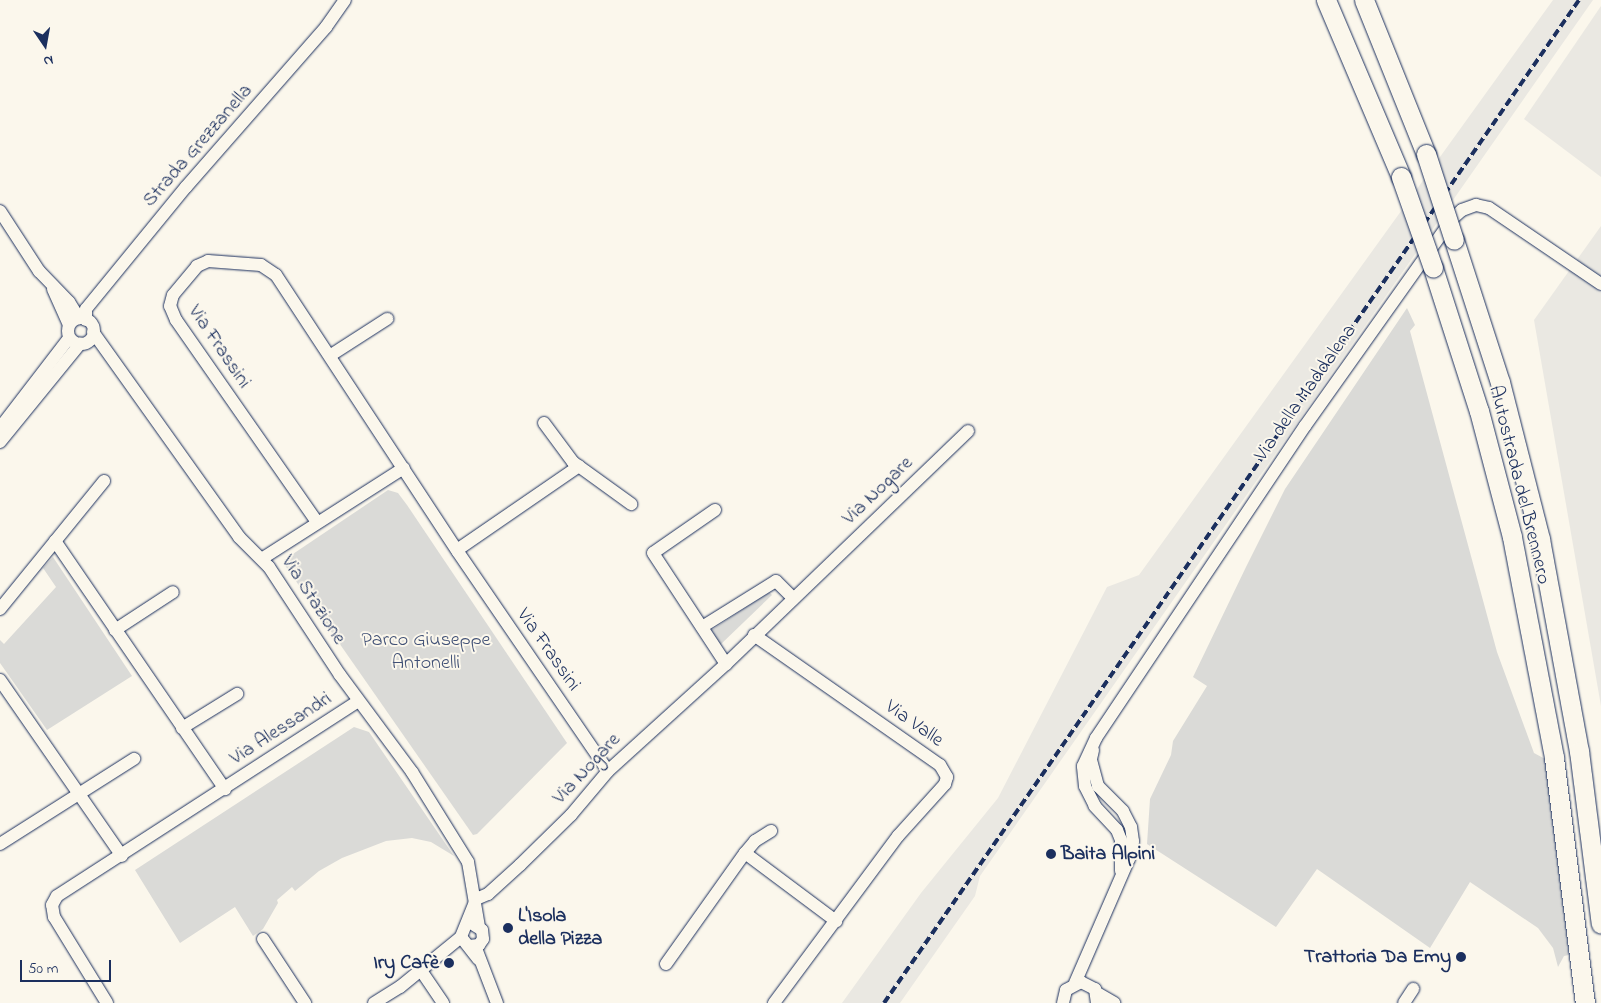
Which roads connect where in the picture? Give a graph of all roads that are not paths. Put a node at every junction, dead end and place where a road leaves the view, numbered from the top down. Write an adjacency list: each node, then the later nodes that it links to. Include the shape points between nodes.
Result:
1 (345, 0): 7 (street, Strada Grezzanella, via 307,50 186,187 86,309)
2 (1326, 0): 64 (highway, Autostrada del Brennero, bridge, via 1401,177 1433,268 1479,411 1512,538 1554,758)
3 (1364, 0): 44 (highway, Autostrada del Brennero, bridge, via 1426,154 1500,382 1540,539 1579,751)
4 (0, 211): 7 (street, via 16,241)
5 (1601, 284): 48 (street, Via della Maddalena, via 1500,212 1476,205 1462,210 1304,426 1096,738 1091,759 1093,773 1098,786 1123,810 1132,827 1133,841 1129,859 1121,871)
6 (387, 319): 8 (street)
7 (81, 331): 10 (street); 12 (street, via 63,361); 21 (street, Via Stazione, via 112,360 239,537)
8 (331, 355): 14 (street, Via Frassini); 18 (street, Via Frassini, via 276,275 261,265 208,261 197,266 173,296 170,306 176,320)
9 (544, 422): 13 (street)
10 (0, 428)
11 (968, 431): 23 (street, Via Nogare)
12 (0, 442)
13 (579, 466): 16 (street); 20 (street)
14 (404, 468): 18 (street); 20 (street, Via Frassini)
15 (104, 481): 19 (street)
16 (631, 504)
17 (715, 510): 25 (street, via 654,554)
18 (317, 522): 21 (street)
19 (55, 541): 24 (street); 26 (street, Via Alessandri)
20 (457, 550): 35 (street, Via Frassini)
21 (263, 558): 32 (street, Via Stazione)
22 (172, 592): 26 (street)
23 (792, 598): 25 (street, via 776,581); 27 (street, Via Nogare)
24 (0, 609)
25 (702, 627): 28 (street)
26 (115, 630): 33 (street, Via Alessandri)
27 (754, 635): 28 (street, Via Nogare); 43 (street, Via Valle, via 940,765 946,773 945,784 916,814)
28 (726, 664): 35 (street, Via Nogare)
29 (0, 680): 31 (street)
30 (237, 694): 33 (street)
31 (5, 699): 37 (street)
32 (358, 701): 36 (street, Via Alessandri); 42 (street, Via Stazione, via 412,772 462,851 473,876)
33 (182, 728): 36 (street, Via Alessandri)
34 (134, 759): 37 (street)
35 (608, 771): 42 (street, Via Nogare, via 571,815 502,881)
36 (225, 789): 41 (street, Via Alessandri)
37 (79, 794): 39 (street); 41 (street)
38 (771, 831): 40 (street)
39 (0, 844)
40 (745, 853): 43 (street); 49 (street)
41 (122, 856): 56 (street, Via Alessandri, via 57,896 52,906 54,917)
42 (476, 899): 45 (street, Via Stazione); 47 (street, Via Stazione)
43 (836, 921): 59 (street, Via Valle)
44 (1601, 924)
45 (480, 927): 47 (street); 47 (street, Via Stazione, via 483,939)
46 (263, 939): 57 (street)
47 (468, 939): 50 (street); 55 (street, Via Stazione)
48 (1090, 954): 51 (street, Via della Maddalena); 53 (street, Via della Maddalena)
49 (666, 964)
50 (420, 969): 54 (street); 58 (street)
51 (1075, 983): 53 (street); 60 (street, Via della Maddalena, via 1066,990)
52 (1413, 989): 63 (street)
53 (1095, 994): 61 (street)
54 (439, 1002)
55 (495, 1002)
56 (107, 1003)
57 (305, 1003)
58 (374, 1003)
59 (774, 1003)
60 (1063, 1003)
61 (1114, 1003): 62 (street)
62 (1126, 1003)
63 (1404, 1003)
64 (1585, 1003)

